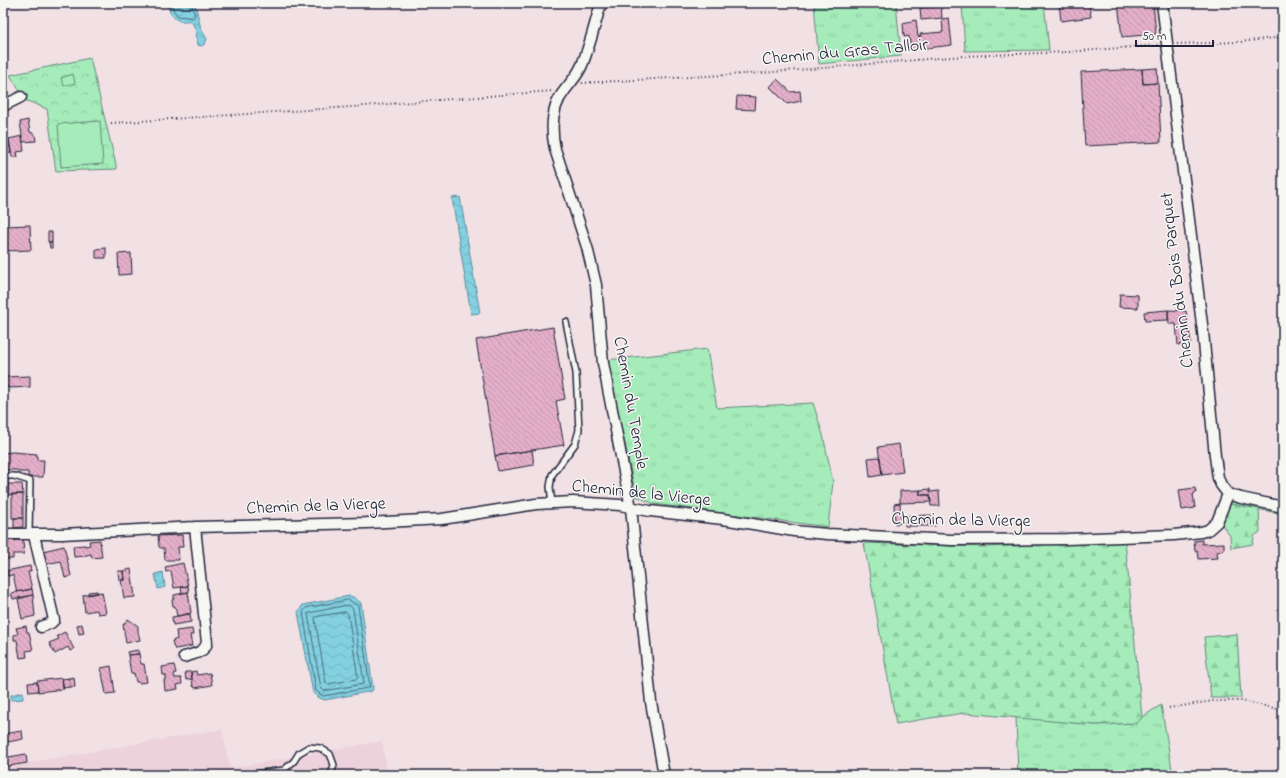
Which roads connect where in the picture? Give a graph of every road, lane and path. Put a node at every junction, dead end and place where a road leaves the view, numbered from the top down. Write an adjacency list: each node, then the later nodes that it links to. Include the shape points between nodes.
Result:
1 (601, 3): 5 (street, Chemin du Temple, via 582,66)
2 (1162, 3): 4 (street, Chemin du Bois Parquet)
3 (1283, 37): 4 (path, via 1240,42)
4 (1167, 45): 5 (path, Chemin du Gras Talloir, via 956,56); 11 (street, Chemin du Bois Parquet, via 1203,332 1217,469 1221,484)
5 (568, 87): 8 (path, Chemin du Gras Talloir, via 351,107); 14 (street, Chemin du Temple, via 558,101 554,114 554,143 594,274 605,376)
6 (21, 97): 7 (street)
7 (3, 106)
8 (111, 123)
9 (566, 322): 12 (lane, via 576,373 579,430 575,444 552,475)
10 (3, 476): 17 (lane, via 14,476 30,481)
11 (1228, 494): 13 (street); 14 (street, Chemin de la Vierge, via 1217,522 1208,530 1194,533 1027,540 952,540 815,533)
12 (552, 503): 14 (street, Chemin de la Vierge, via 580,502); 15 (street, Chemin de la Vierge, via 427,520 332,525)
13 (1283, 507)
14 (631, 508): 24 (street, Chemin du Temple, via 650,702)
15 (195, 527): 17 (street, Chemin de la Vierge); 19 (street, via 207,643 202,652)
16 (3, 534): 17 (street, Chemin de la Vierge)
17 (31, 535): 18 (street, via 54,620 51,624)
18 (41, 627)
19 (184, 658)
20 (1169, 708): 21 (path, via 1213,701 1242,701)
21 (1283, 710)
22 (248, 775): 23 (lane, via 284,770 298,753 309,747 320,748 330,754 334,765)
23 (331, 775)
24 (664, 775)

